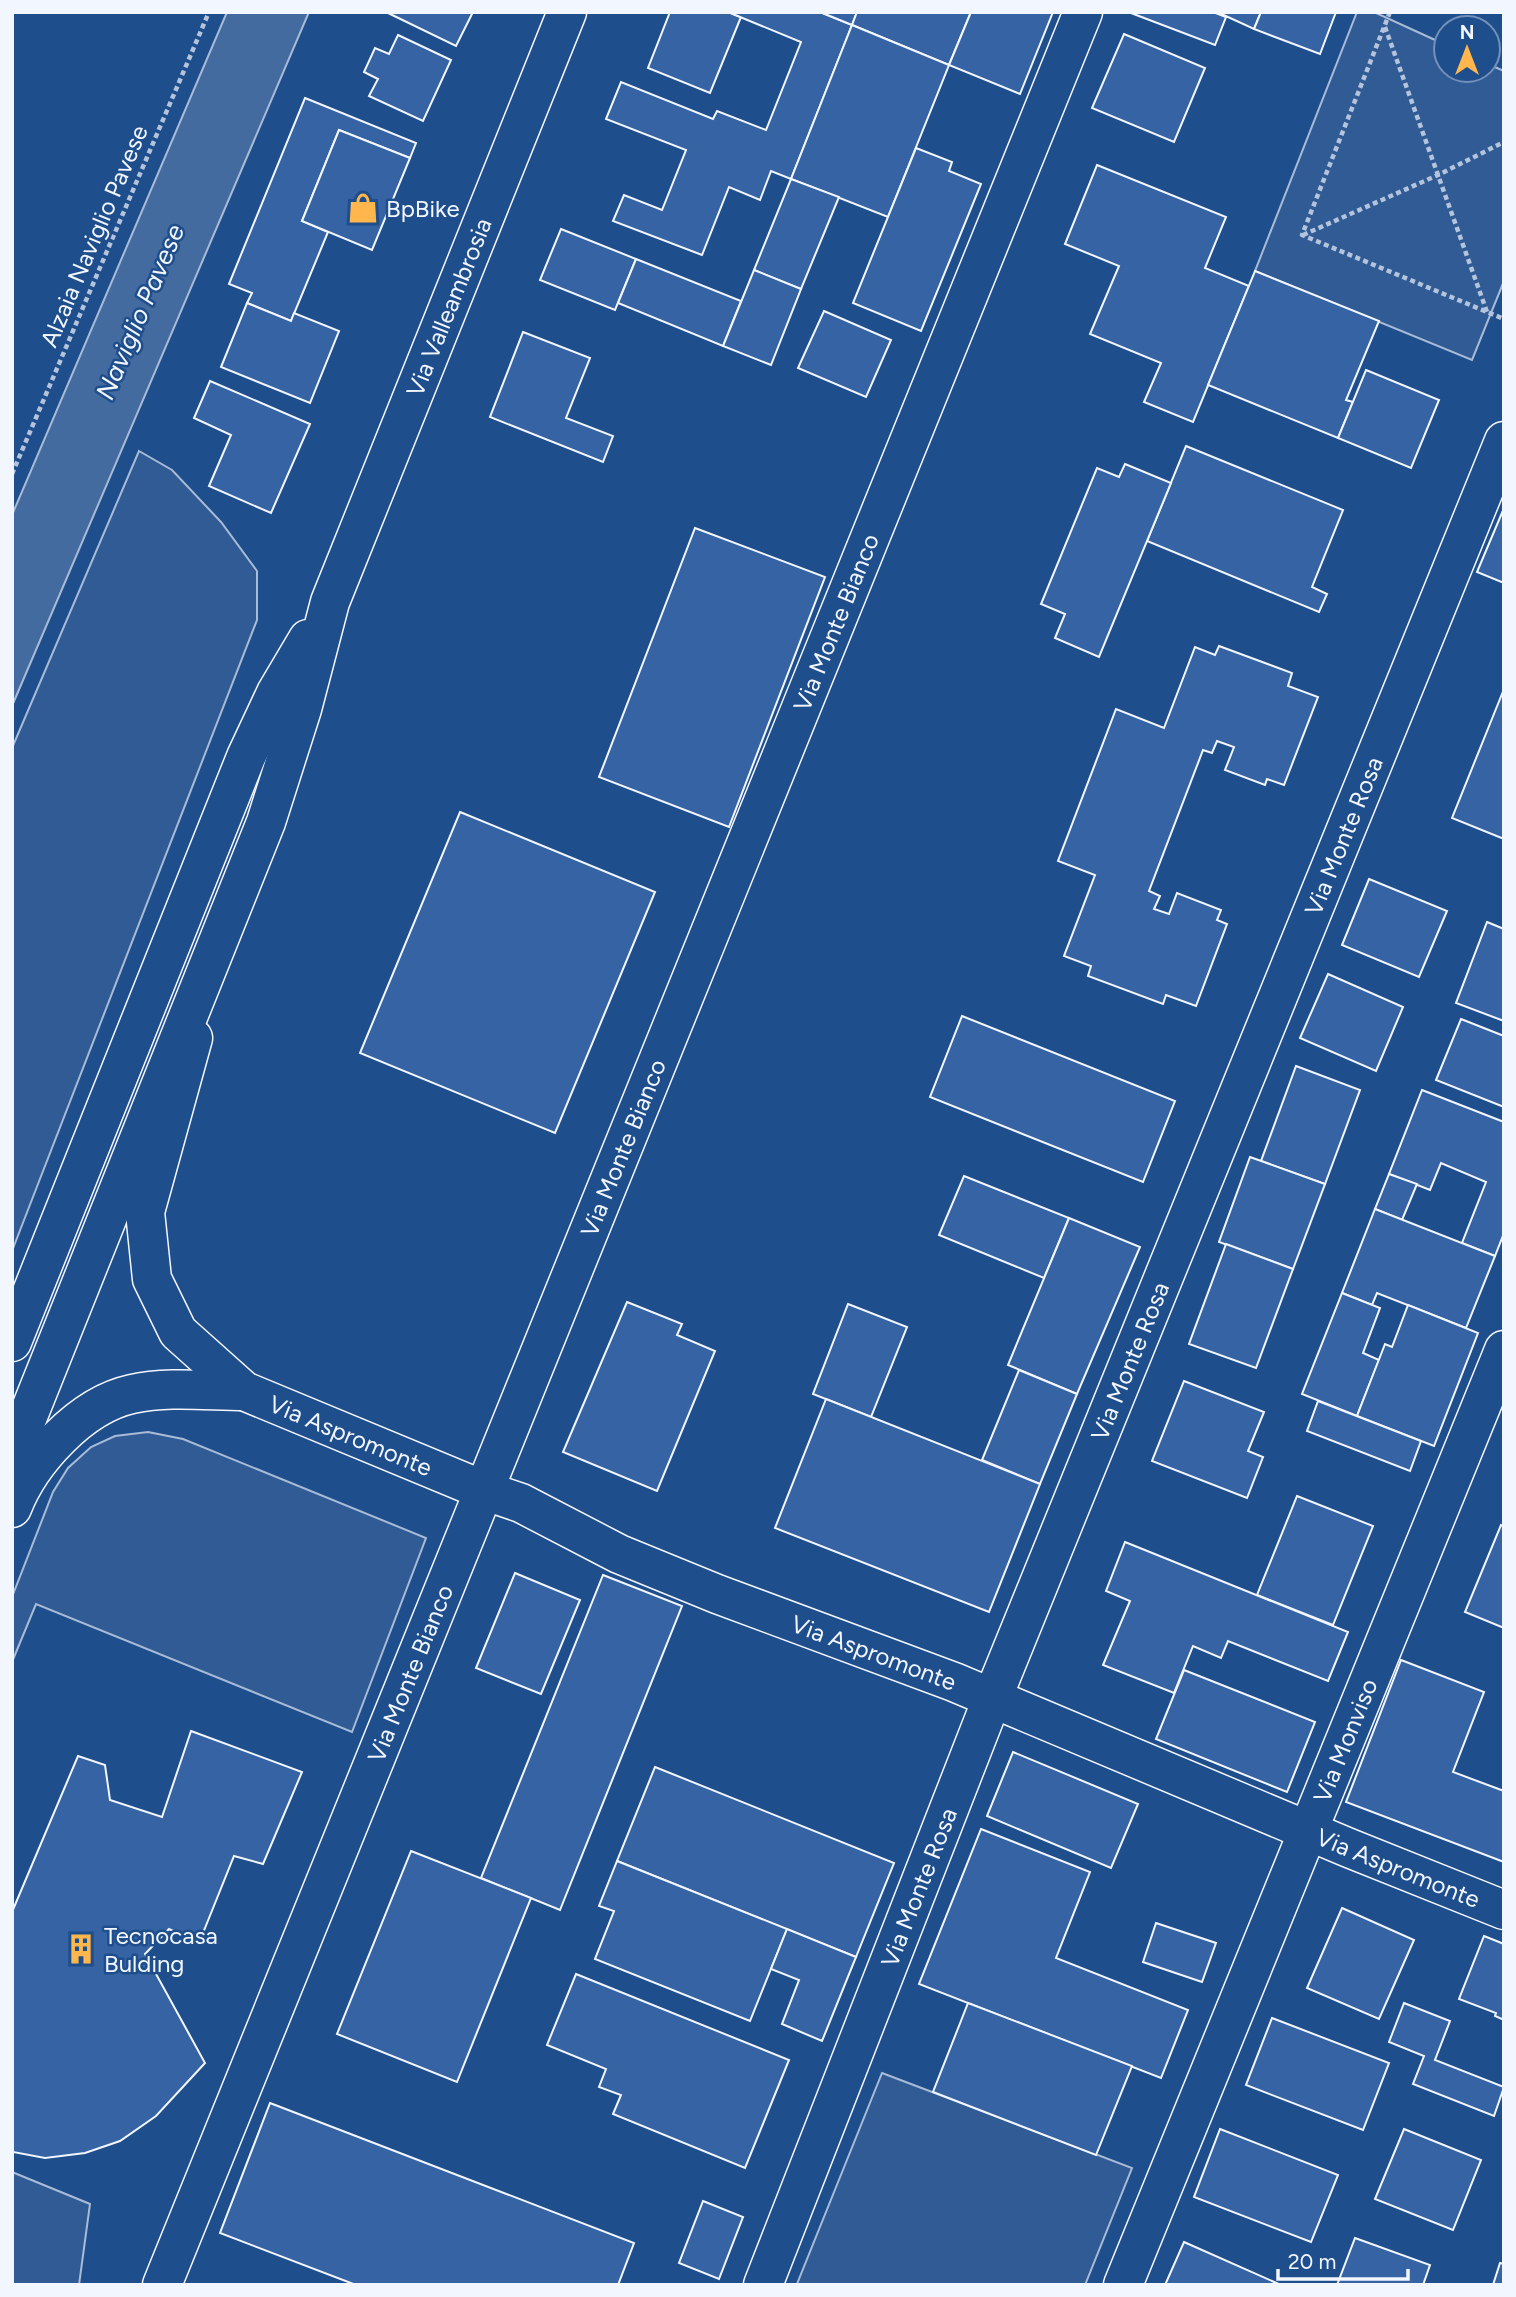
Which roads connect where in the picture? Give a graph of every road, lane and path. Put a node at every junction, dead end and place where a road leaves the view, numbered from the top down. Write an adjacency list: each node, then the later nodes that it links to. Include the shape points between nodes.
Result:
1 (209, 12): 12 (path, Alzaia Naviglio Pavese)
2 (567, 12): 13 (street, Via Valleambrosia)
3 (1083, 12): 19 (street, Via Monte Bianco)
4 (1390, 12): 5 (path)
5 (1385, 26): 7 (path); 8 (path)
6 (1504, 142): 7 (path)
7 (1438, 175): 8 (path); 9 (path)
8 (1302, 235): 9 (path)
9 (1488, 313): 10 (path)
10 (1504, 320)
11 (1504, 441): 21 (street, Via Monte Rosa)
12 (12, 474)
13 (330, 601): 14 (street, via 266,822); 15 (street, via 276,693 246,757)
14 (215, 952): 17 (street, via 145,1212 152,1279 178,1332); 18 (street)
15 (12, 1342)
16 (1504, 1350): 22 (street, Via Monviso)
17 (244, 1391): 19 (street, Via Aspromonte); 20 (street, via 130,1394 98,1408 46,1451)
18 (12, 1456)
19 (483, 1490): 21 (street, Via Aspromonte, via 522,1503 619,1554); 24 (street, Via Monte Bianco)
20 (12, 1508)
21 (992, 1699): 22 (street, Via Aspromonte); 25 (street, Via Monte Rosa)
22 (1307, 1830): 23 (street, Via Aspromonte); 26 (street, Via Monviso)
23 (1504, 1910)
24 (162, 2285)
25 (763, 2285)
26 (1123, 2285)

